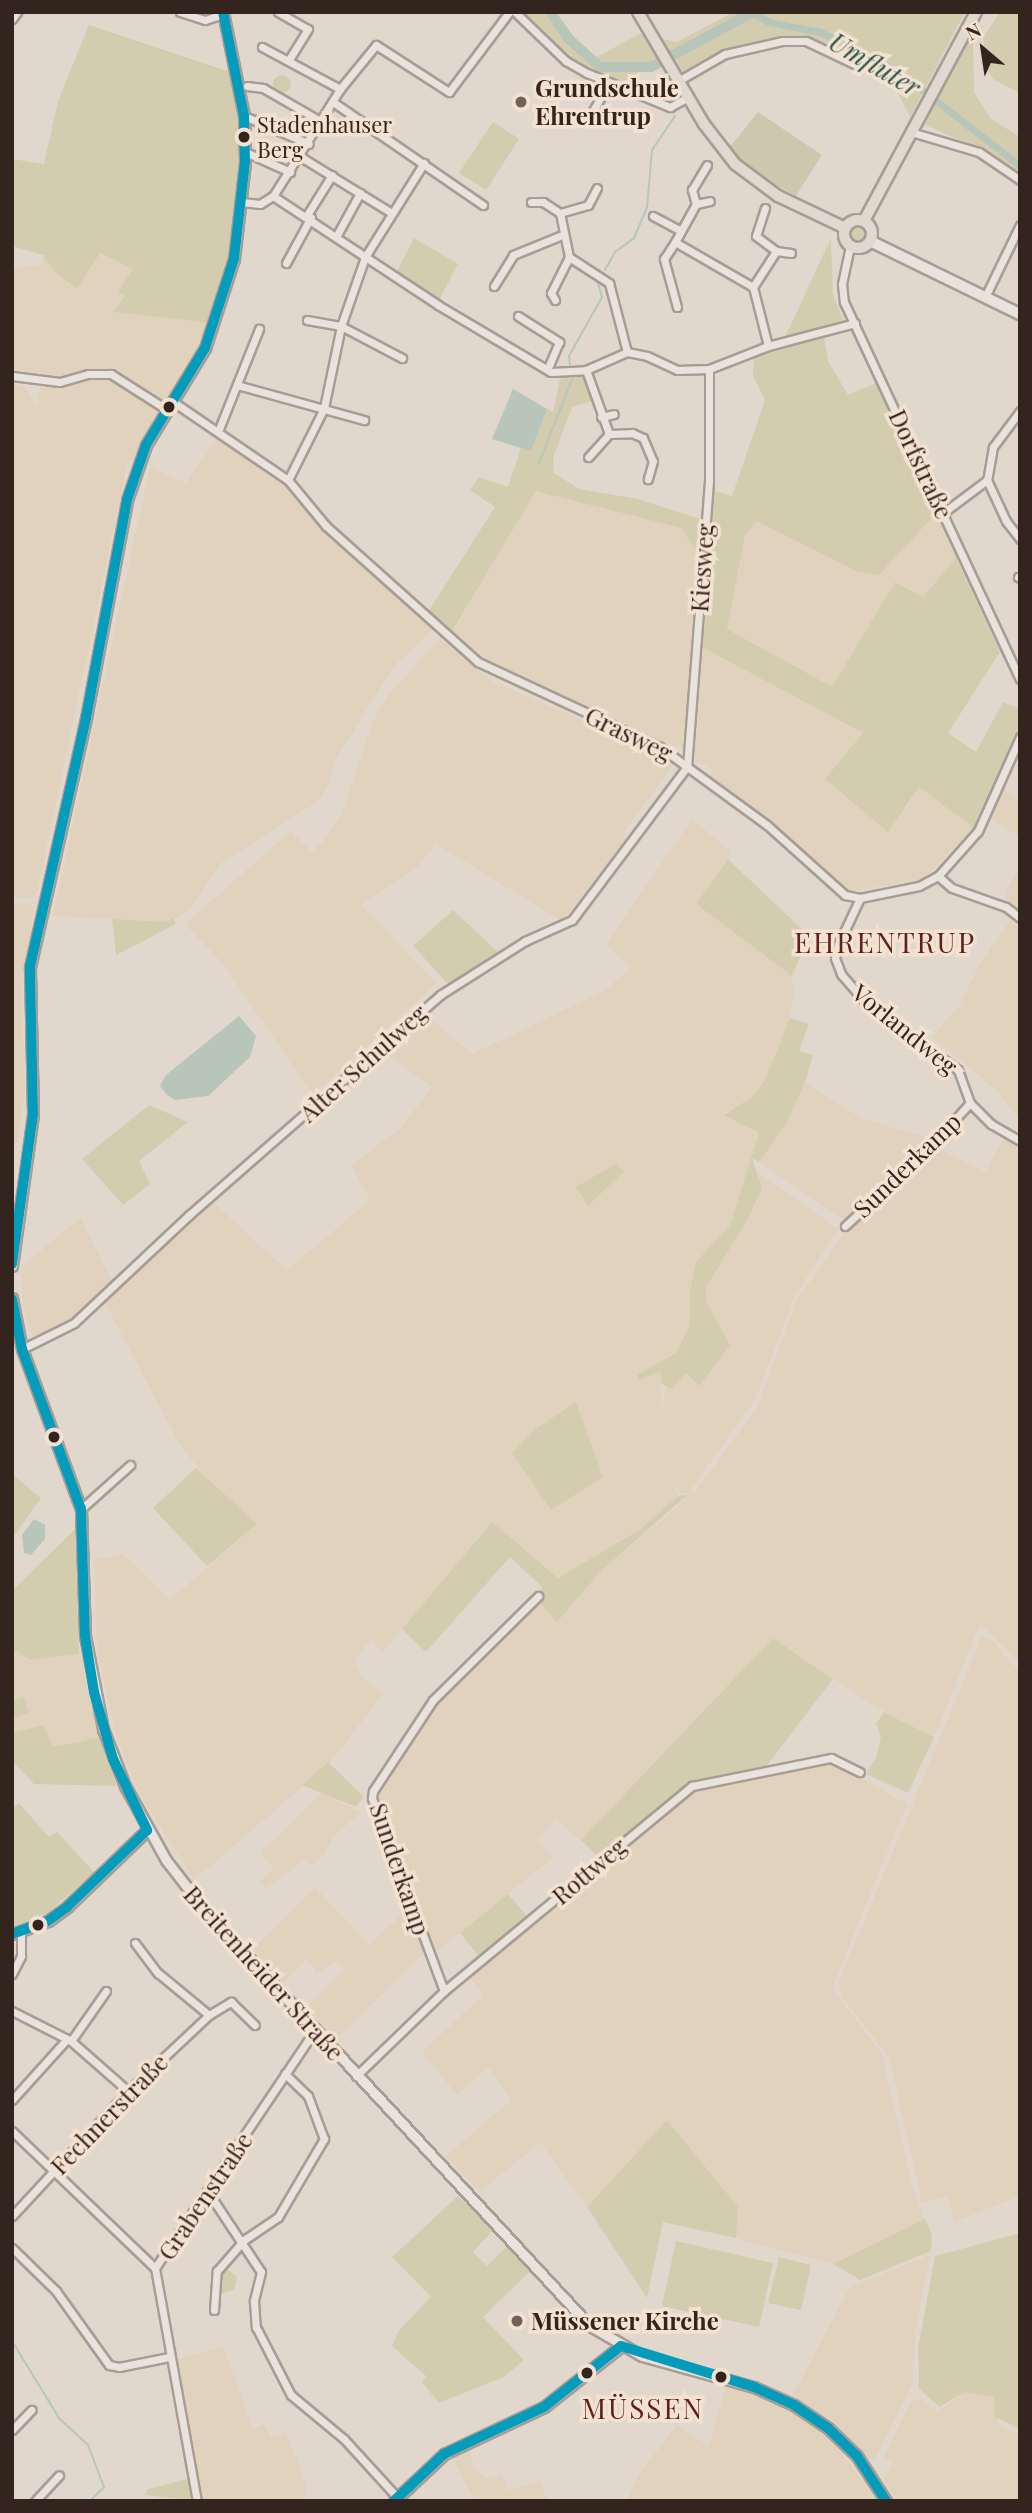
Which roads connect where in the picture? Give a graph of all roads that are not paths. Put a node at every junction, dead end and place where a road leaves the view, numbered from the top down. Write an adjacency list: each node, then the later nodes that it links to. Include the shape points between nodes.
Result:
1 (17, 12): 9 (street)
2 (180, 12): 8 (street, via 205,20)
3 (278, 12): 11 (street, via 308,29)
4 (509, 12): 16 (street, via 449,92 376,46)
5 (515, 12): 14 (street, via 566,61)
6 (638, 12): 13 (main road)
7 (976, 12): 22 (main road)
8 (223, 13): 35 (street, via 243,102)
9 (12, 19)
10 (261, 47): 11 (street)
11 (289, 59): 16 (street)
12 (859, 66): 13 (street, via 806,41 782,40 726,54)
13 (675, 76): 17 (main road)
14 (609, 82): 17 (street, via 670,107); 20 (street)
15 (247, 86): 21 (street, via 263,88)
16 (340, 89): 18 (street)
17 (688, 97): 46 (main road, via 735,164 778,196)
18 (333, 102): 21 (street); 26 (street)
19 (248, 118): 23 (street)
20 (589, 118)
21 (322, 122): 23 (street)
22 (911, 132): 30 (street, via 979,152); 44 (main road)
23 (309, 144): 25 (street)
24 (250, 154): 28 (street)
25 (301, 157): 28 (street); 29 (street)
26 (424, 163): 38 (street); 40 (street)
27 (707, 165): 37 (street, via 692,190)
28 (290, 172): 33 (street)
29 (332, 174): 32 (street); 42 (street)
30 (1020, 180)
31 (597, 188): 41 (street, via 588,205)
32 (360, 193): 40 (street); 48 (street)
33 (273, 196): 35 (street, via 260,204); 42 (street)
34 (710, 201): 37 (street)
35 (242, 202): 77 (street, via 225,296 205,348)
36 (531, 202): 41 (street, via 543,202)
37 (696, 204): 47 (street)
38 (483, 205)
39 (765, 208): 53 (street, via 756,236)
40 (390, 212): 55 (street)
41 (560, 213): 49 (street)
42 (309, 216): 48 (street); 57 (street)
43 (653, 216): 47 (street)
44 (864, 221): 46 (main road, via 851,221); 50 (main road, via 871,229)
45 (1020, 225): 60 (street)
46 (845, 228): 52 (main road)
47 (679, 230): 51 (street)
48 (337, 235): 55 (street)
49 (562, 235): 56 (street); 58 (street, via 513,255)
50 (870, 241): 52 (main road, via 864,247); 60 (main road)
51 (675, 242): 59 (street); 62 (street, via 664,259)
52 (850, 246): 66 (street, Dorfstraße, via 842,284)
53 (776, 251): 54 (street); 59 (street)
54 (791, 253)
55 (365, 257): 67 (street); 73 (street)
56 (569, 257): 61 (street, via 551,293); 70 (street, via 609,283)
57 (286, 263)
58 (494, 286)
59 (753, 288): 69 (street)
60 (985, 297): 63 (main road)
61 (555, 300)
62 (677, 307)
63 (1020, 314)
64 (518, 316): 73 (street, via 559,342)
65 (307, 320): 67 (street)
66 (855, 323): 69 (street); 89 (street, Dorfstraße)
67 (341, 326): 71 (street); 78 (street)
68 (259, 329): 76 (street)
69 (768, 346): 72 (street)
70 (627, 352): 72 (street, via 677,370); 74 (street)
71 (402, 358)
72 (709, 369): 93 (street, Kiesweg, via 709,480)
73 (547, 370): 74 (street)
74 (586, 370): 81 (street)
75 (12, 376): 77 (street, Grasweg, via 60,382 88,374 111,374)
76 (237, 385): 78 (street, via 266,397); 83 (street)
77 (169, 405): 83 (street, Grasweg); 100 (street, via 146,445 127,500 86,718 30,967 33,1114)
78 (324, 408): 82 (street); 87 (street)
79 (1020, 411): 88 (street, via 993,447)
80 (614, 414): 81 (street)
81 (601, 417): 84 (street)
82 (364, 420)
83 (219, 429): 87 (street, Grasweg)
84 (608, 434): 85 (street); 86 (street, via 632,433 643,438 653,461)
85 (588, 457)
86 (648, 479)
87 (288, 480): 93 (street, Grasweg, via 326,526 478,662 660,747)
88 (988, 480): 89 (street); 90 (street, via 1006,522)
89 (943, 513): 91 (street, Dorfstraße)
90 (1020, 539)
91 (1020, 679)
92 (1020, 737): 94 (street, via 978,831)
93 (687, 767): 95 (street, via 767,825 828,883); 102 (street, Alter Schulweg, via 572,920 525,941 440,995 189,1215 84,1314)
94 (938, 876): 95 (street, via 919,886); 96 (street, via 952,888 1006,907)
95 (860, 898): 97 (street, Vorlandweg, via 838,945 835,958 841,974 865,1002 958,1069)
96 (1020, 918)
97 (970, 1103): 98 (street, Vorlandweg, via 991,1124); 99 (street, Sunderkamp)
98 (1020, 1141)
99 (845, 1226)
100 (12, 1266)
101 (12, 1298): 102 (street, Breitenheider Straße)
102 (22, 1349): 104 (street, Breitenheider Straße)
103 (130, 1465): 104 (street)
104 (81, 1508): 107 (street, Breitenheider Straße, via 85,1636 94,1692 113,1759)
105 (538, 1596): 112 (street, Sunderkamp, via 433,1700 373,1791)
106 (860, 1772): 112 (street, Rottweg, via 831,1758 702,1781)
107 (147, 1830): 108 (street, via 67,1907); 116 (street, Breitenheider Straße, via 204,1909)
108 (17, 1933): 110 (street, via 21,1956)
109 (135, 1943): 114 (street, via 158,1973)
110 (12, 1975)
111 (106, 1991): 117 (street)
112 (444, 1991): 119 (street, Rottweg)
113 (12, 2011): 117 (street)
114 (209, 2015): 115 (street, Fechnerstraße, via 231,2001); 120 (street, Fechnerstraße)
115 (255, 2025)
116 (315, 2031): 118 (street, Grabenstraße); 119 (street, Breitenheider Straße)
117 (69, 2040): 120 (street); 121 (street)
118 (285, 2074): 124 (street, Grabenstraße); 126 (street, via 308,2096 324,2139 278,2217)
119 (356, 2076): 130 (street, Breitenheider Straße, via 576,2312)
120 (128, 2091): 123 (street, Fechnerstraße)
121 (12, 2100)
122 (12, 2131): 123 (street)
123 (54, 2172): 125 (street, Fechnerstraße); 128 (street)
124 (208, 2192): 126 (street); 128 (street, Grabenstraße)
125 (12, 2216)
126 (244, 2240): 129 (street, via 216,2271); 135 (street, via 261,2273 254,2301 256,2327 291,2395 344,2439)
127 (12, 2248): 131 (street, via 56,2291 109,2365)
128 (155, 2268): 131 (street, Grabenstraße)
129 (214, 2310)
130 (621, 2346): 135 (street, via 544,2407 444,2454); 138 (street, Breitenheider Straße, via 794,2404 857,2456)
131 (169, 2357): 137 (street, Grabenstraße)
132 (31, 2410): 133 (street)
133 (12, 2430)
134 (59, 2475): 136 (street)
135 (395, 2499)
136 (35, 2501)
137 (197, 2501)
138 (886, 2501)

